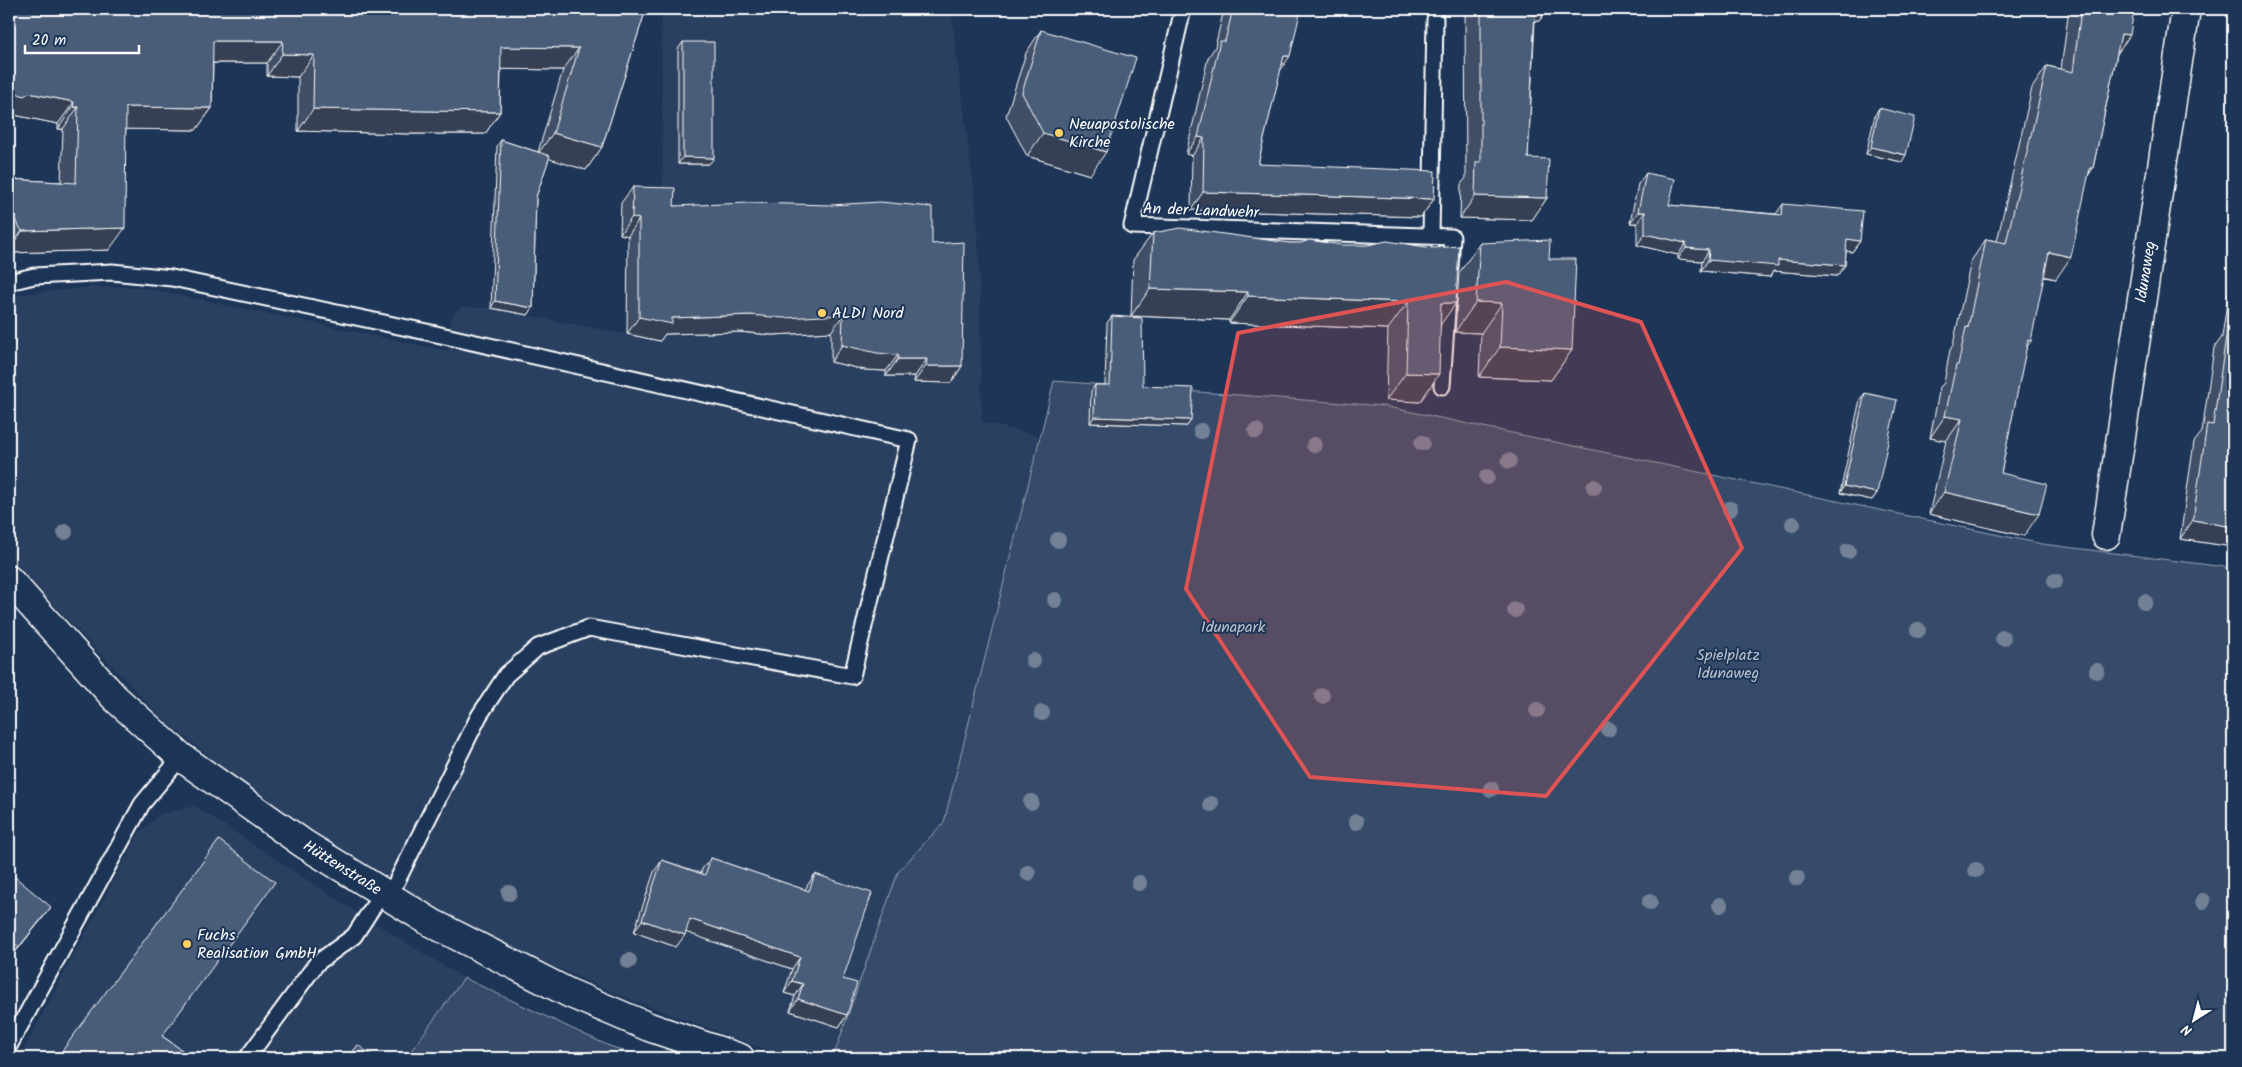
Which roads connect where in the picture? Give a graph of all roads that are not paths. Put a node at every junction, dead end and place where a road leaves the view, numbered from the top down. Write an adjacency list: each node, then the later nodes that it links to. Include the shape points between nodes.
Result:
1 (1183, 9): 4 (lane, An der Landwehr, via 1132,226)
2 (2186, 9): 7 (street, Idunaweg)
3 (1435, 19): 4 (lane)
4 (1431, 236): 6 (lane, An der Landwehr, via 1452,237)
5 (9, 282): 10 (lane, via 34,276 112,272 172,278 909,440 852,676 589,628 538,647 506,675 480,716)
6 (1442, 386)
7 (2106, 535)
8 (9, 580): 9 (street, Hüttenstraße, via 115,698)
9 (181, 756): 10 (street, Hüttenstraße, via 304,844); 11 (lane, via 142,804)
10 (386, 895): 12 (lane, via 354,936 317,963); 13 (street, Hüttenstraße, via 440,928 569,994 649,1027)
11 (9, 1046)
12 (247, 1058)
13 (740, 1058)

